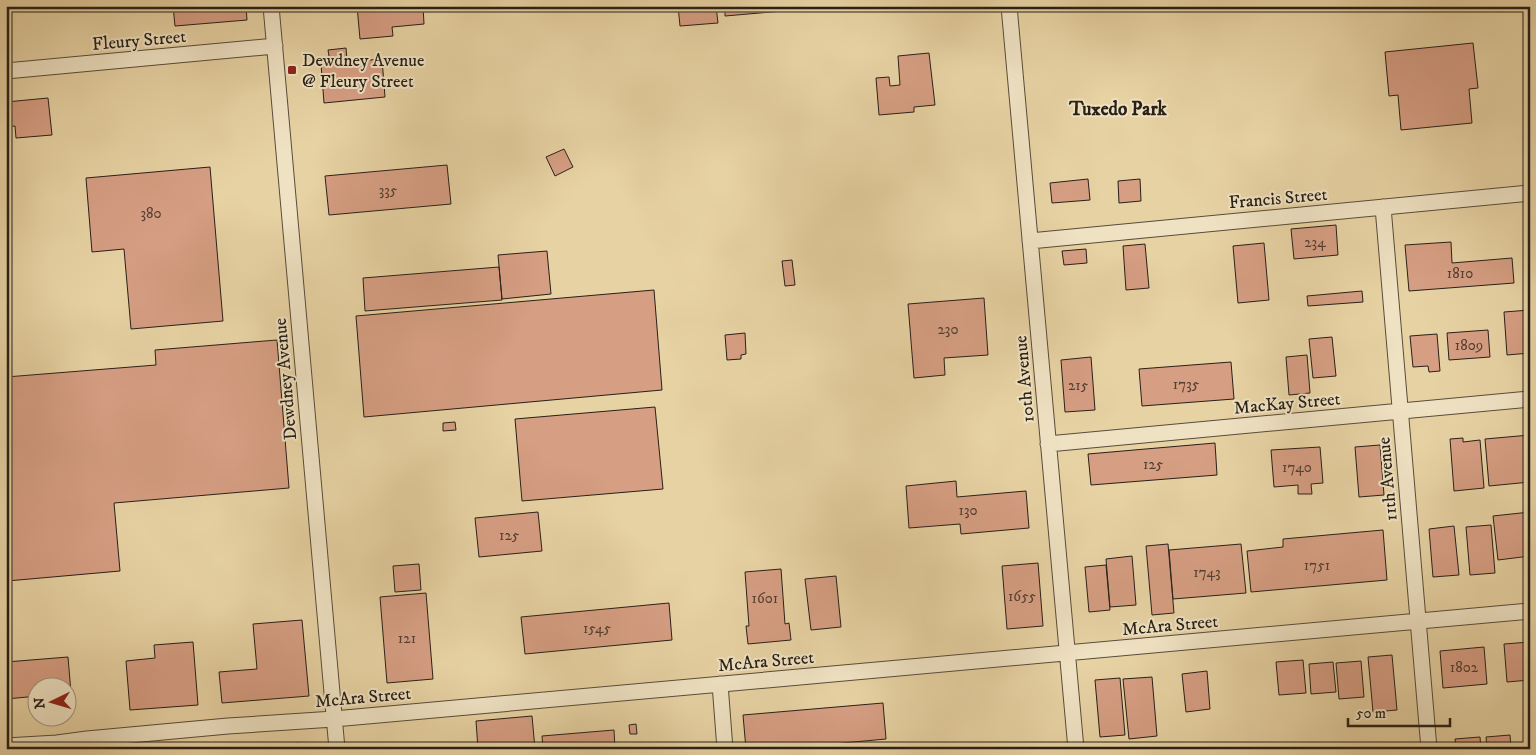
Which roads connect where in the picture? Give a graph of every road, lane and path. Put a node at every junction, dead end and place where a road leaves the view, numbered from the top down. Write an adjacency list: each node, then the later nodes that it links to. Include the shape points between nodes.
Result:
1 (271, 6): 3 (street, Dewdney Avenue)
2 (1009, 6): 7 (street, 10th Avenue)
3 (275, 46): 4 (street, Fleury Street); 15 (street, Dewdney Avenue)
4 (6, 71)
5 (1530, 193): 6 (street, Francis Street)
6 (1383, 207): 7 (street, Francis Street); 9 (street, 11th Avenue)
7 (1030, 241): 10 (street, 10th Avenue)
8 (1530, 399): 9 (street, MacKay Street)
9 (1400, 411): 10 (street, MacKay Street); 12 (street, 11th Avenue)
10 (1048, 444): 13 (street, 10th Avenue)
11 (1530, 611): 12 (street, McAra Street)
12 (1418, 621): 13 (street, McAra Street); 20 (street, 11th Avenue)
13 (1067, 653): 14 (street, McAra Street); 19 (street, 10th Avenue)
14 (720, 684): 15 (street, McAra Street); 18 (street)
15 (334, 719): 16 (street, McAra Street); 17 (street, Dewdney Avenue)
16 (6, 746)
17 (337, 749)
18 (725, 749)
19 (1076, 749)
20 (1429, 749)

